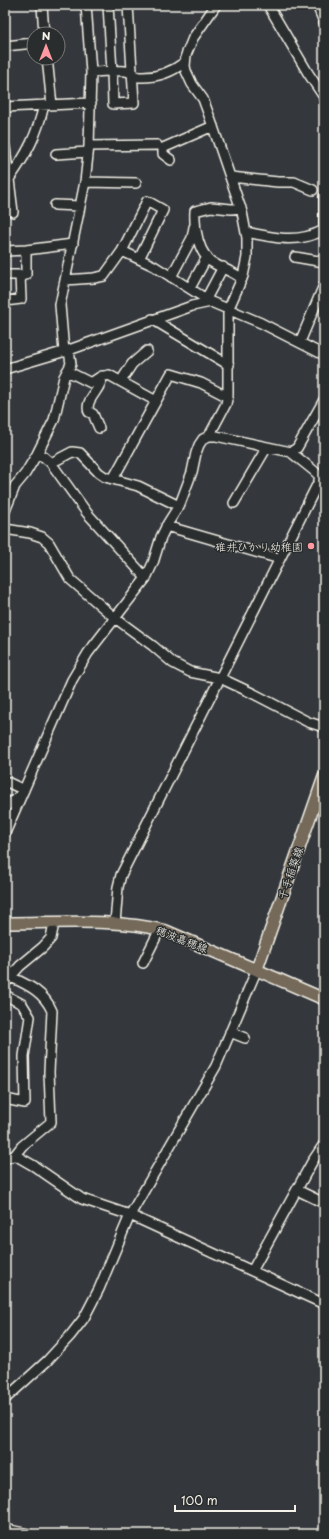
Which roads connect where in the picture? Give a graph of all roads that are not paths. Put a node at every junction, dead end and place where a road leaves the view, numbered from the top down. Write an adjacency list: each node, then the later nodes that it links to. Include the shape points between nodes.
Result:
1 (42, 5): 9 (street)
2 (86, 5): 15 (street)
3 (108, 5): 14 (street)
4 (128, 5): 16 (street)
5 (216, 5): 12 (street, via 193,38)
6 (268, 5): 17 (street)
7 (317, 5): 8 (street)
8 (324, 22)
9 (43, 26)
10 (26, 44): 11 (street)
11 (5, 46)
12 (185, 62): 16 (street, via 163,74); 21 (street, via 186,71 203,99)
13 (47, 66): 19 (street)
14 (112, 71): 15 (street); 16 (street, via 127,71); 16 (street, via 113,104 134,103)
15 (91, 72): 18 (street)
16 (133, 75)
17 (324, 97)
18 (91, 103): 19 (street); 24 (street)
19 (48, 105): 20 (street); 28 (street, via 24,157)
20 (5, 107)
21 (213, 126): 26 (street, via 163,148 163,154); 27 (street)
22 (157, 145): 24 (street)
23 (5, 147): 28 (street)
24 (88, 149): 25 (street); 29 (street)
25 (56, 154)
26 (171, 160)
27 (231, 177): 31 (street, via 294,182); 35 (street)
28 (9, 179): 36 (street)
29 (85, 182): 30 (street); 34 (street)
30 (136, 183)
31 (313, 190)
32 (324, 197): 38 (street)
33 (55, 205): 34 (street)
34 (80, 206): 40 (street)
35 (240, 208): 37 (street, via 211,206 195,211); 39 (street)
36 (13, 212)
37 (194, 226): 44 (street, via 202,249); 51 (street, via 192,238)
38 (324, 230): 39 (street, via 303,238 290,239)
39 (246, 232): 52 (street, via 247,257)
40 (73, 244): 41 (street); 53 (street)
41 (26, 250): 42 (street); 50 (street, via 26,275)
42 (5, 251)
43 (122, 251): 45 (street); 45 (street, via 147,201 163,210); 53 (street, via 104,276)
44 (208, 257): 48 (street, via 215,265); 55 (street)
45 (139, 258): 51 (street)
46 (295, 258): 47 (street)
47 (324, 262)
48 (223, 267): 52 (street); 57 (street)
49 (5, 275): 50 (street)
50 (20, 275): 56 (street, via 21,299)
51 (171, 277): 55 (street)
52 (242, 279): 58 (street)
53 (65, 280): 61 (street, via 60,305)
54 (324, 285): 60 (street)
55 (190, 288): 57 (street)
56 (5, 301)
57 (209, 301): 58 (street); 59 (street)
58 (228, 310): 60 (street); 64 (street)
59 (152, 319): 61 (street); 64 (street)
60 (300, 342): 63 (street)
61 (67, 351): 65 (street); 66 (street, via 71,364)
62 (147, 351): 68 (street, via 132,364)
63 (324, 355)
64 (229, 365): 69 (street)
65 (5, 369)
66 (68, 371): 67 (street, via 91,383); 76 (street, via 64,377 54,420)
67 (102, 376): 68 (street, via 109,375); 72 (street, via 100,386 88,409)
68 (121, 381): 71 (street)
69 (228, 397): 71 (street, via 201,383 171,374); 73 (street)
70 (324, 400): 75 (street, via 297,448)
71 (156, 401): 78 (street)
72 (99, 428)
73 (209, 436): 74 (street, via 227,437); 80 (street, via 199,445 188,486)
74 (267, 447): 75 (street); 79 (street)
75 (291, 452): 84 (street, via 317,472 320,480)
76 (37, 454): 77 (street); 81 (street, via 15,486)
77 (51, 463): 78 (street, via 72,452 80,453 99,473); 85 (street, via 87,513)
78 (113, 479): 80 (street, via 138,486)
79 (234, 502)
80 (179, 506): 82 (street)
81 (5, 511)
82 (166, 526): 84 (street); 85 (street)
83 (5, 529): 86 (street, via 42,537 70,579)
84 (280, 559): 87 (street)
85 (146, 578): 86 (street)
86 (114, 618): 87 (street, via 173,663 190,672); 91 (street, via 72,680)
87 (220, 678): 88 (street, via 308,722); 96 (street, via 121,876)
88 (324, 727)
89 (324, 777): 99 (main road, 千手稲築線)
90 (5, 781): 91 (street)
91 (24, 792): 92 (street); 93 (street)
92 (5, 807)
93 (5, 834)
94 (5, 923): 95 (main road, 穂波嘉穂線)
95 (54, 923): 96 (main road, 穂波嘉穂線); 100 (street, via 51,938)
96 (115, 923): 97 (main road, 穂波嘉穂線)
97 (160, 929): 98 (street); 99 (main road, 穂波嘉穂線)
98 (143, 963)
99 (257, 969): 102 (main road, 穂波嘉穂線); 103 (street)
100 (8, 980): 107 (street, via 34,989 52,1011 50,1122 22,1146)
101 (5, 995): 105 (street, via 22,1004 30,1016 24,1056 25,1103)
102 (324, 999)
103 (230, 1032): 104 (street); 111 (street, via 216,1066)
104 (245, 1038)
105 (5, 1099)
106 (324, 1144): 109 (street)
107 (15, 1156): 108 (street); 111 (street, via 82,1199)
108 (5, 1159)
109 (297, 1190): 110 (street); 112 (street)
110 (324, 1203)
111 (130, 1215): 112 (street); 114 (street, via 84,1318 61,1346)
112 (252, 1271): 113 (street)
113 (324, 1304)
114 (5, 1399)
115 (5, 1529): 116 (street)
116 (28, 1534)

